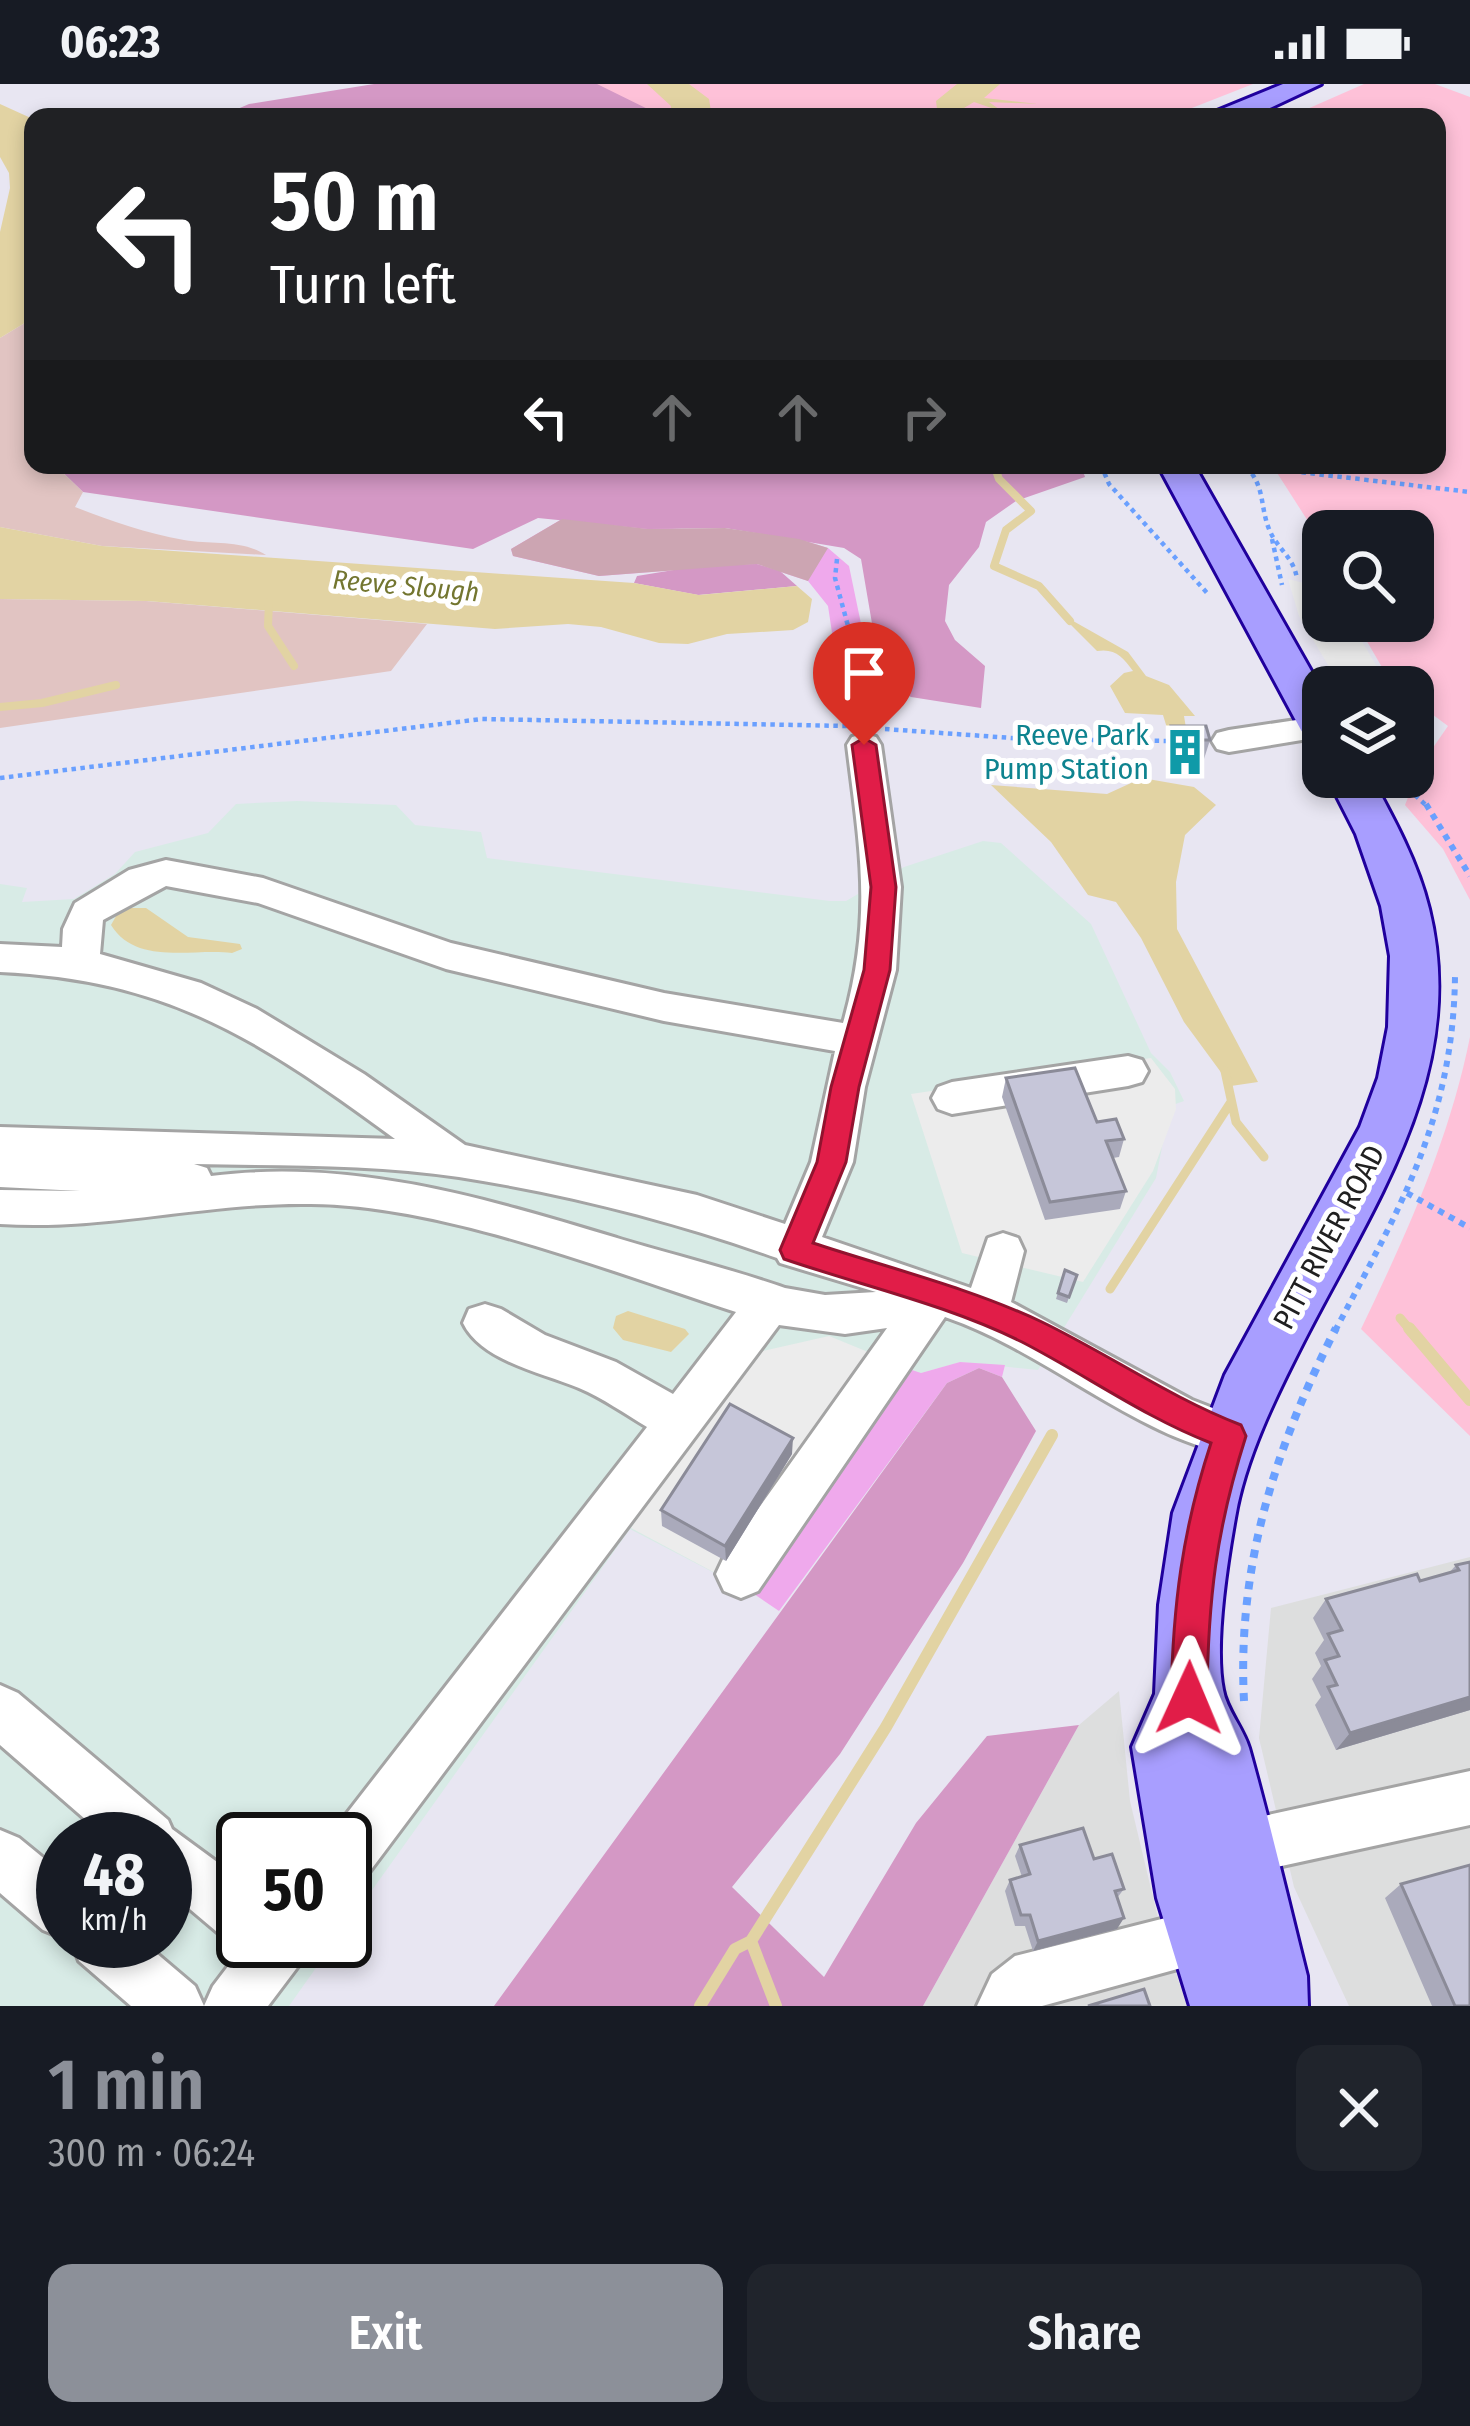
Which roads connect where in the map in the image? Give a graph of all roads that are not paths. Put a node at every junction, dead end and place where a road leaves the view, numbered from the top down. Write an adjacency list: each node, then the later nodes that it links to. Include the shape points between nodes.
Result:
1 (1306, 84): 2 (main road)
2 (1249, 108)
3 (1181, 474): 4 (main road)
4 (1302, 692)
5 (1302, 731): 7 (lane)
6 (861, 736): 11 (lane, via 883,887 877,970)
7 (1229, 741)
8 (1383, 798): 26 (main road, PITT RIVER ROAD, via 1411,933 1410,1051 1386,1129)
9 (0, 958): 10 (lane)
10 (81, 960): 11 (lane, via 88,912 142,879 166,874 263,891 446,955 664,1007); 15 (lane, via 177,986 249,1020)
11 (858, 1040): 19 (lane, via 832,1162)
12 (1128, 1071): 13 (lane)
13 (952, 1098)
14 (0, 1143): 15 (lane)
15 (455, 1160): 19 (lane, via 697,1212)
16 (0, 1170): 17 (lane)
17 (232, 1187): 18 (lane, via 131,1207); 22 (lane, via 358,1190 458,1211)
18 (0, 1207)
19 (795, 1250): 21 (lane)
20 (1004, 1251): 23 (lane)
21 (934, 1297): 22 (lane, via 845,1316); 23 (lane); 27 (lane)
22 (770, 1302): 25 (lane)
23 (986, 1312): 26 (lane)
24 (485, 1323): 25 (lane)
25 (681, 1423): 32 (lane)
26 (1230, 1436): 28 (main road, PITT RIVER ROAD, via 1191,1605)
27 (741, 1574)
28 (1217, 1703): 33 (main road, PITT RIVER ROAD, via 1213,1742); 38 (main road, PITT RIVER ROAD, via 1166,1747)
29 (0, 1711): 31 (lane)
30 (1470, 1798): 33 (lane)
31 (117, 1812)
32 (372, 1825)
33 (1236, 1849): 45 (main road, PITT RIVER ROAD)
34 (0, 1857): 36 (lane)
35 (192, 1874): 37 (lane)
36 (36, 1887)
37 (216, 1893)
38 (1205, 1936): 43 (lane, via 1035,1976); 44 (main road, PITT RIVER ROAD)
39 (131, 1968): 41 (lane)
40 (252, 1968): 42 (lane)
41 (175, 2006)
42 (232, 2006)
43 (1006, 2006)
44 (1227, 2006)
45 (1271, 2006)

